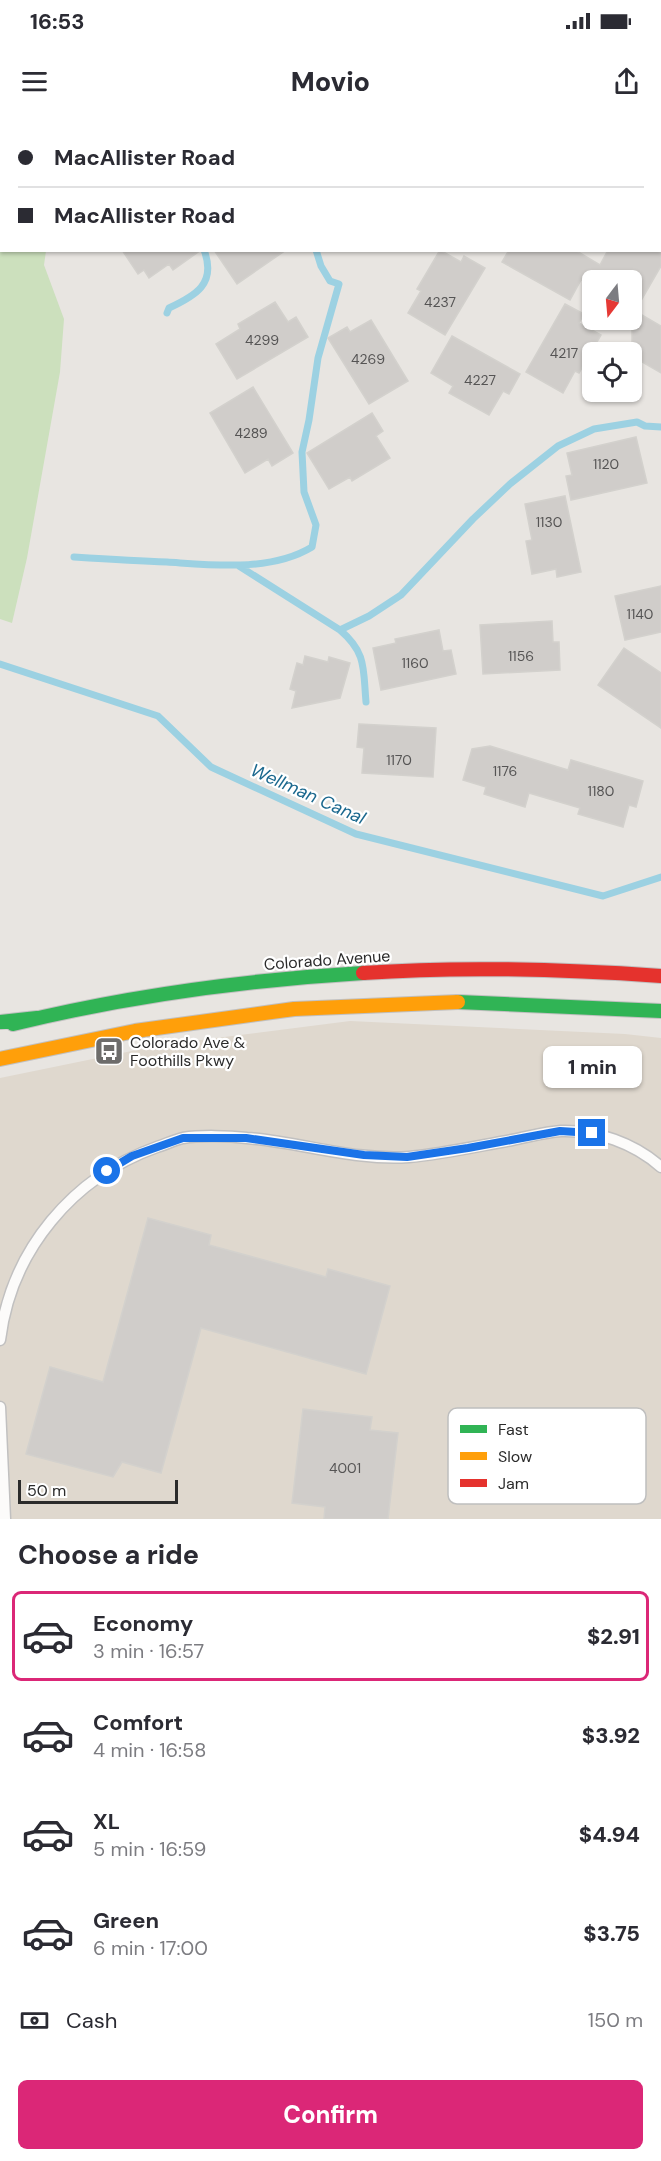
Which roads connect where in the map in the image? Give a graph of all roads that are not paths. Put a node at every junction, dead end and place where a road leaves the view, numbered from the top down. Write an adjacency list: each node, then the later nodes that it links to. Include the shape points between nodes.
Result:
1 (661, 976): 3 (main road, Colorado Avenue, via 508,968 329,974 171,993)
2 (661, 1011): 6 (main road, via 444,1001 294,1009 135,1031)
3 (37, 1018): 4 (main road); 5 (main road, Colorado Avenue)
4 (0, 1022)
5 (0, 1028)
6 (0, 1059)
7 (661, 1167): 8 (lane, via 622,1142 592,1133 560,1131 407,1157 364,1155 246,1138 183,1138 132,1156 97,1177 66,1203 19,1270)
8 (0, 1340)
9 (0, 1407): 10 (lane)
10 (5, 1519)

